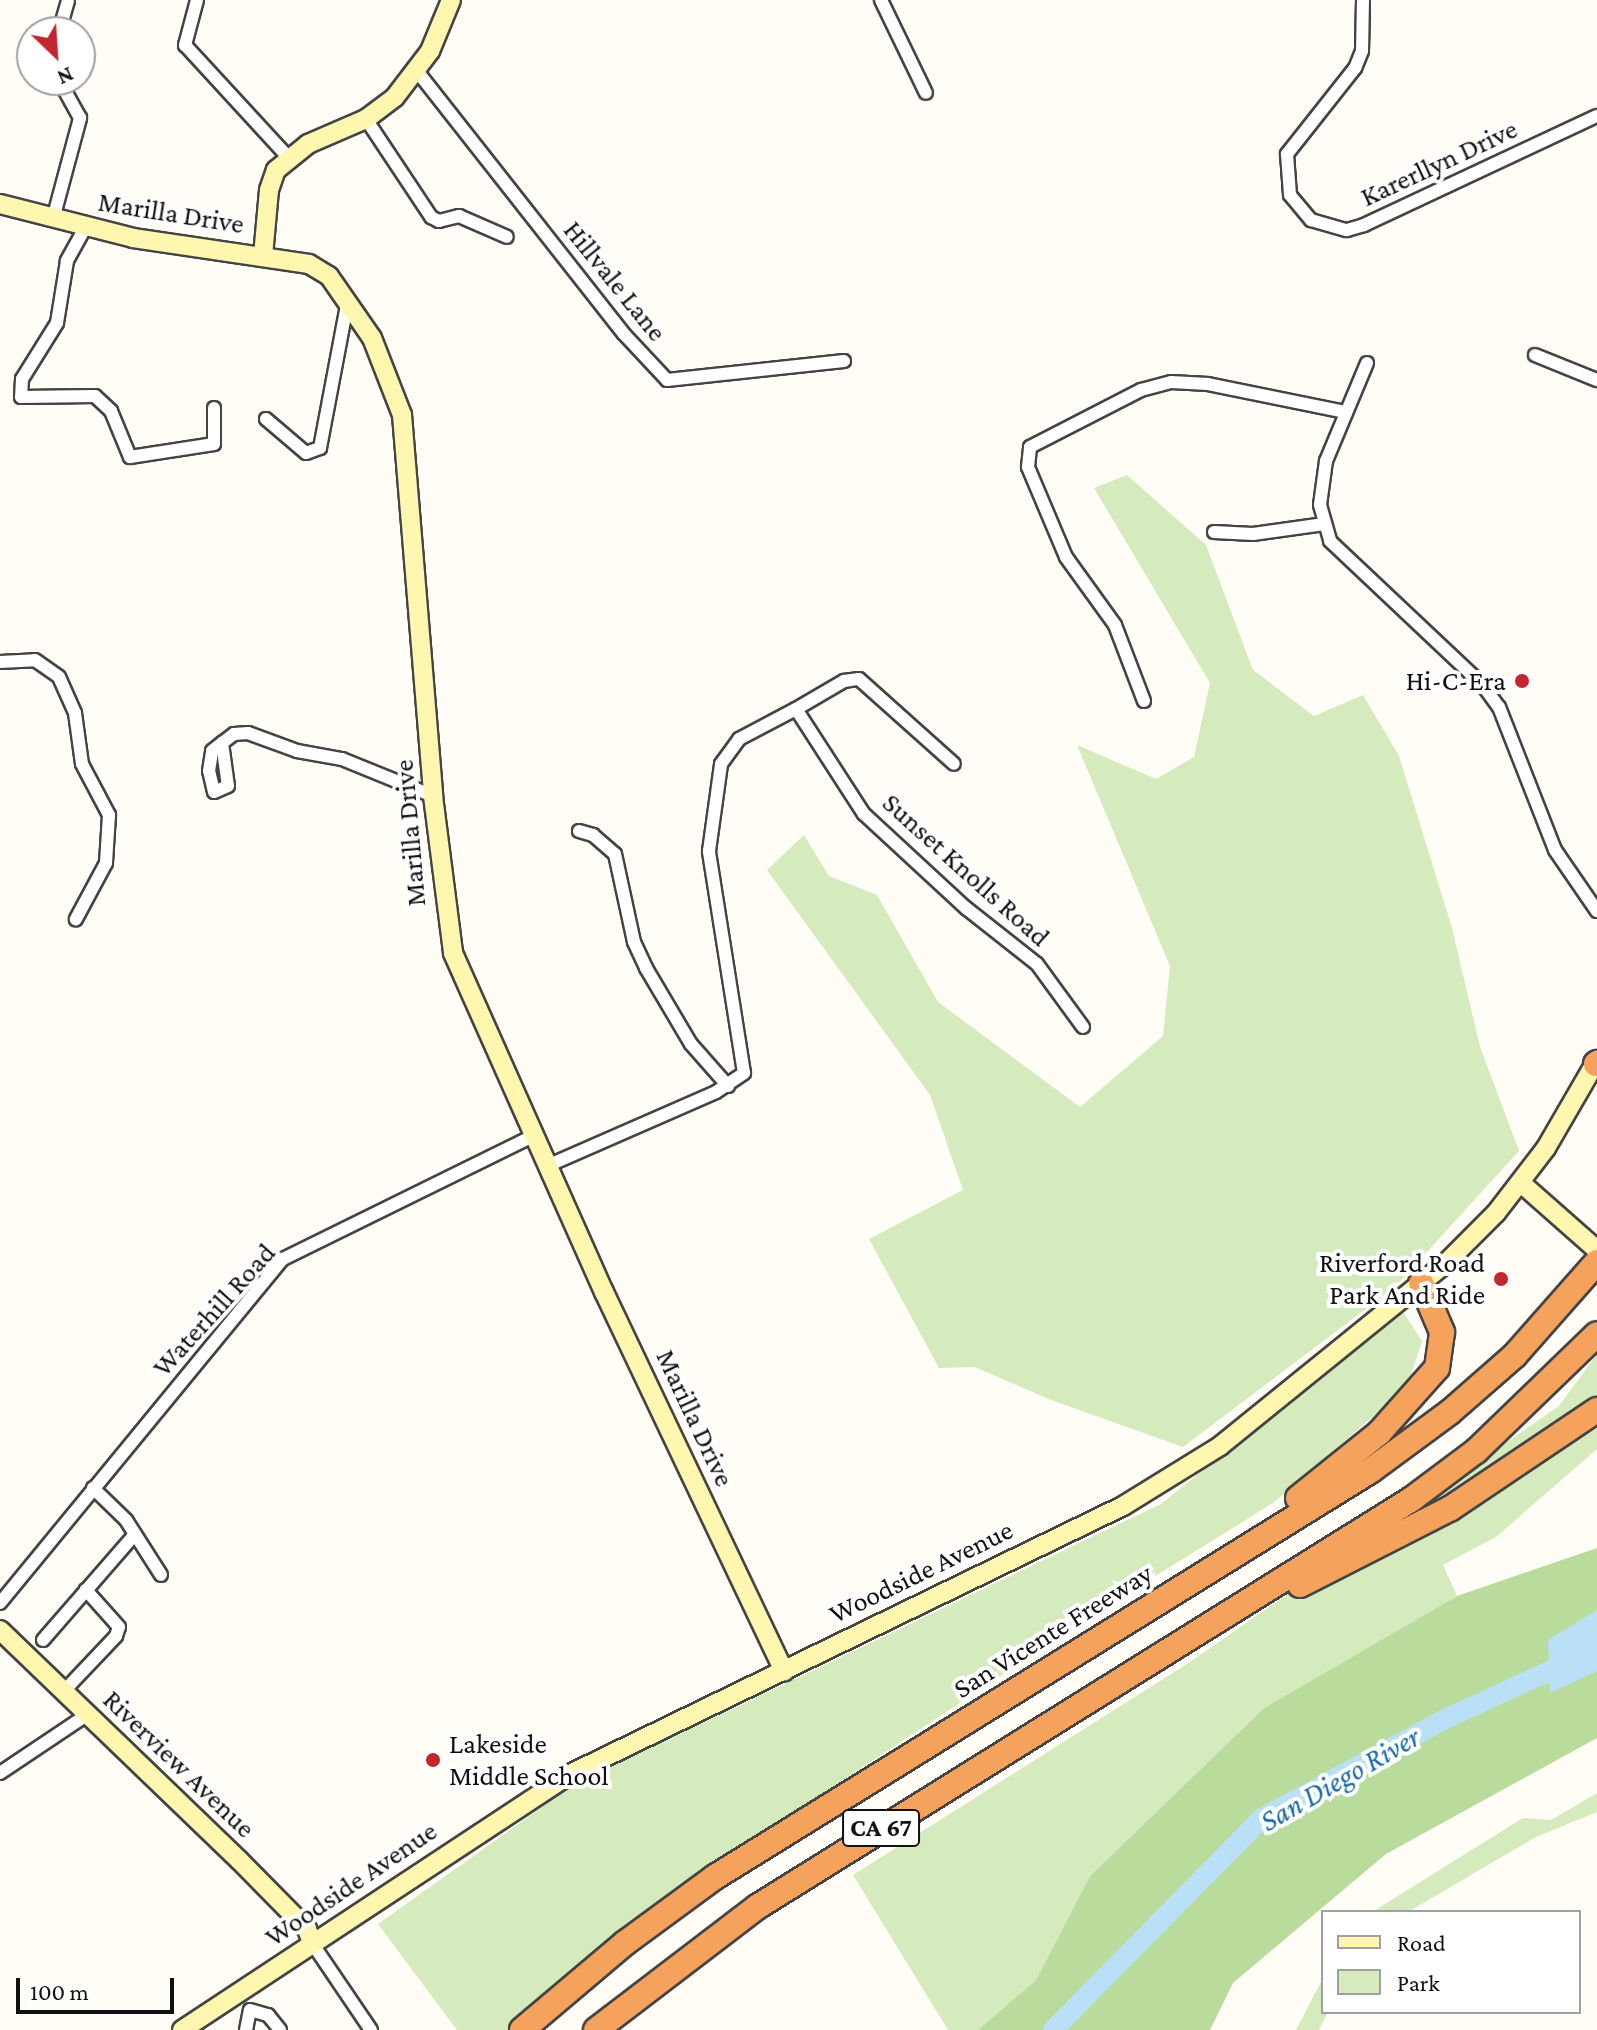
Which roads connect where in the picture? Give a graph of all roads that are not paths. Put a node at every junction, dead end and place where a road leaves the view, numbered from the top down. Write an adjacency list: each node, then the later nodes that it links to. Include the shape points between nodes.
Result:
1 (197, 0): 10 (street, via 185,45)
2 (451, 0): 5 (street)
3 (881, 0): 6 (street)
4 (1363, 0): 8 (street, Karerllyn Drive, via 1362,51 1355,68 1287,154 1290,195 1311,220 1347,230 1364,225)
5 (417, 71): 9 (street); 18 (street, Hillvale Lane, via 624,334 667,380)
6 (926, 93)
7 (68, 96): 12 (street, via 80,118)
8 (1597, 116)
9 (366, 119): 10 (street); 14 (street, via 431,217 439,221 459,216)
10 (288, 157): 15 (street, via 269,190)
11 (0, 204): 12 (street, Marilla Drive)
12 (53, 219): 13 (street, Marilla Drive)
13 (85, 228): 15 (street, Marilla Drive); 21 (street, via 67,261 57,323 22,379 21,397 95,396 111,411 130,457 209,447 218,440)
14 (507, 237)
15 (263, 256): 16 (street, Marilla Drive, via 322,270)
16 (349, 300): 23 (street, via 320,448 306,453); 31 (street, Marilla Drive, via 384,362 402,415)
17 (1535, 355): 20 (street)
18 (844, 361)
19 (1367, 363): 22 (street)
20 (1597, 380)
21 (214, 408)
22 (1346, 412): 24 (street, via 1326,461 1320,505); 27 (street, via 1208,384 1171,382 1141,390 1030,447 1028,467 1066,557 1115,625)
23 (266, 419)
24 (1324, 524): 25 (street, via 1253,534); 33 (street, via 1330,541 1481,682 1499,707 1555,850)
25 (1214, 532)
26 (0, 662): 34 (street, via 27,658 59,677 75,713 82,764 109,815 109,854)
27 (1144, 701)
28 (796, 709): 30 (street, via 844,681 859,679); 35 (street, Sunset Knolls Road, via 864,814 966,908 1037,964); 37 (street, via 739,739 721,764 709,851 744,1073)
29 (222, 743): 31 (street, via 234,734 248,733 342,759)
30 (954, 764)
31 (433, 796): 38 (street, Marilla Drive, via 453,953)
32 (579, 831): 37 (street, via 593,835 615,854 634,942 646,968 691,1044)
33 (1597, 911)
34 (76, 919)
35 (1083, 1027)
36 (1597, 1062): 40 (street, Woodside Avenue)
37 (728, 1086): 39 (street)
38 (533, 1136): 39 (street, Marilla Drive); 46 (street, Waterhill Road, via 283,1259)
39 (547, 1166): 55 (street, Marilla Drive)
40 (1521, 1183): 41 (street); 43 (street, Woodside Avenue)
41 (1597, 1250)
42 (1597, 1262): 54 (highway, San Vicente Freeway / CA 67, via 1515,1355 1450,1412 1370,1471)
43 (1421, 1283): 54 (highway, via 1442,1332 1443,1352 1420,1390 1332,1473); 55 (street, Woodside Avenue, via 1220,1446 1164,1484)
44 (1597, 1334): 53 (highway, CA 67, via 1476,1451 1412,1499)
45 (1597, 1410): 53 (highway, via 1451,1508)
46 (93, 1488): 47 (street); 50 (street, Waterhill Road)
47 (135, 1534): 48 (street); 49 (street)
48 (161, 1575)
49 (86, 1590): 52 (street); 56 (street, via 119,1627)
50 (0, 1603)
51 (0, 1630): 56 (street, Riverview Avenue)
52 (43, 1640)
53 (1179, 1644): 67 (highway, CA 67, via 757,1907)
54 (1086, 1646): 66 (highway, San Vicente Freeway / CA 67, via 715,1877 625,1943)
55 (784, 1671): 59 (street, Woodside Avenue, via 568,1775)
56 (64, 1691): 57 (street, Riverview Avenue)
57 (88, 1714): 58 (street); 59 (street, Riverview Avenue, via 307,1929)
58 (0, 1773)
59 (312, 1943): 60 (street, Woodside Avenue); 65 (street)
60 (239, 1992): 61 (street); 62 (street, Woodside Avenue)
61 (250, 2010): 63 (street); 64 (street, via 272,2017)
62 (182, 2030)
63 (246, 2030)
64 (280, 2030)
65 (371, 2030)
66 (522, 2030)
67 (596, 2030)

